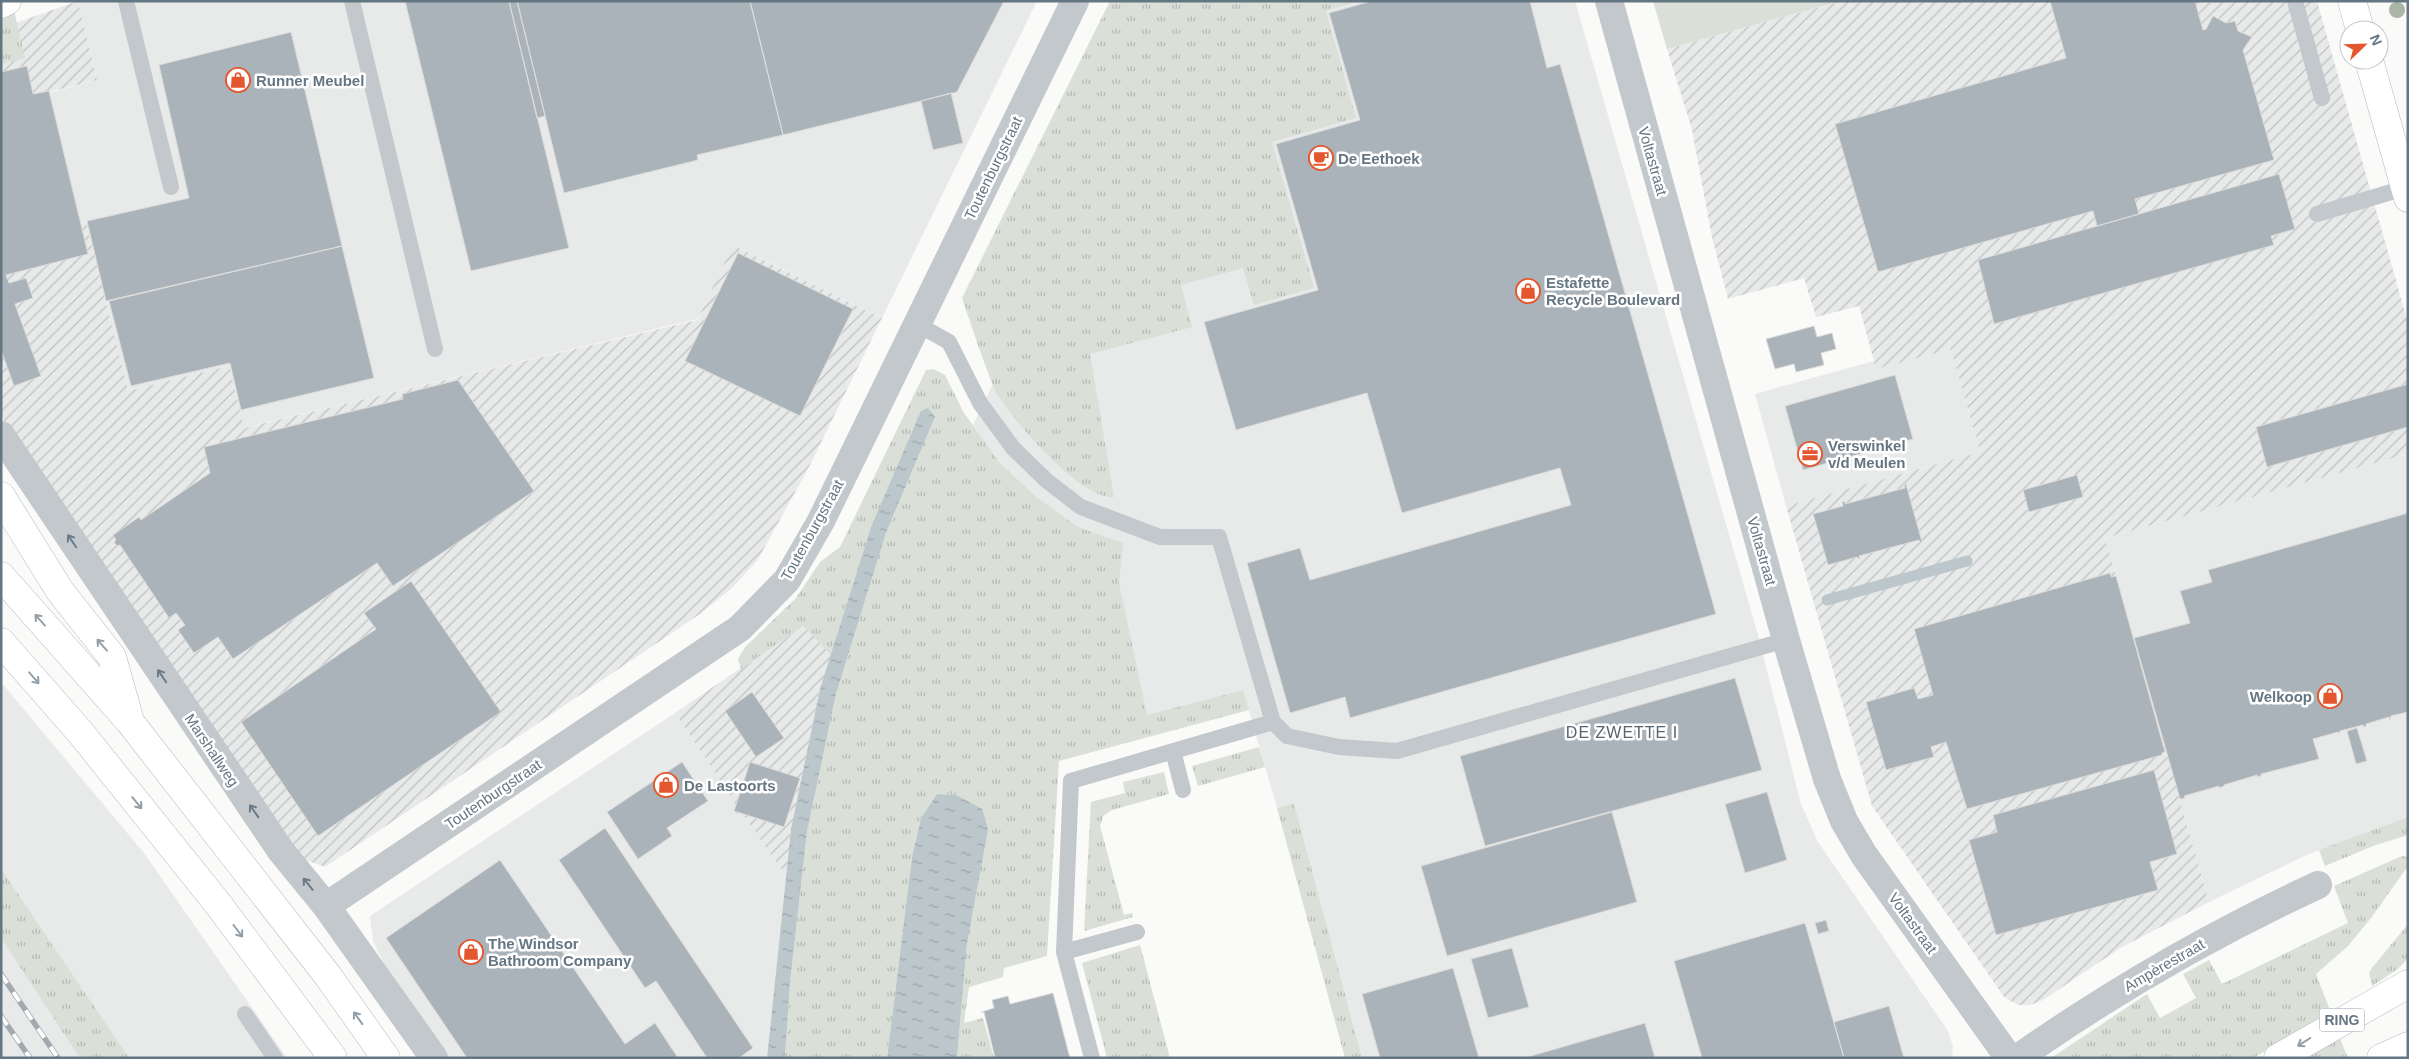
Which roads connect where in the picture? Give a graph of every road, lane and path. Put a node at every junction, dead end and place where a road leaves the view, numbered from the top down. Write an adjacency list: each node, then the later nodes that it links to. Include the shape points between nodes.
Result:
1 (7, 1): 8 (main road)
2 (126, 1): 12 (lane)
3 (352, 1): 16 (lane)
4 (1075, 1): 15 (street, Toutenburgstraat)
5 (1609, 1): 20 (street, Voltastraat)
6 (2295, 1): 11 (lane)
7 (2352, 1): 9 (main road)
8 (1, 4)
9 (2357, 20)
10 (2372, 70): 13 (main road)
11 (2322, 98)
12 (171, 187)
13 (2406, 193): 14 (lane)
14 (2318, 214)
15 (917, 324): 23 (lane, via 949,342 980,403 1013,448 1047,481 1081,507 1160,537 1219,537); 27 (street, Toutenburgstraat, via 821,520 786,580 740,628)
16 (435, 349)
17 (1, 435): 27 (street, Marshallweg, one-way to 17, via 282,851 211,749)
18 (1, 496): 22 (main road, one-way to 18, via 112,657 60,591)
19 (1, 576): 22 (main road, one-way to 19)
20 (1786, 640): 23 (lane, via 1397,751 1339,747 1287,736); 38 (street, Voltastraat, via 1844,821 1864,856)
21 (1, 642): 34 (main road, one-way to 34, via 86,739 218,904)
22 (130, 722): 35 (main road, one-way to 22, via 328,976)
23 (1274, 722): 24 (lane)
24 (1173, 751): 25 (lane); 29 (lane, via 1071,781)
25 (1183, 790)
26 (2318, 885): 39 (street, Ampèrestraat, via 2135,980)
27 (326, 906): 36 (street, Marshallweg)
28 (1137, 932): 29 (lane)
29 (1064, 952): 37 (lane)
30 (2408, 984): 40 (main road, RING, one-way to 40)
31 (245, 1014): 33 (lane)
32 (2408, 1046): 41 (main road)
33 (275, 1058)
34 (333, 1058)
35 (386, 1058)
36 (434, 1058)
37 (1092, 1058)
38 (2009, 1058)
39 (2018, 1058)
40 (2278, 1058)
41 (2381, 1058)

